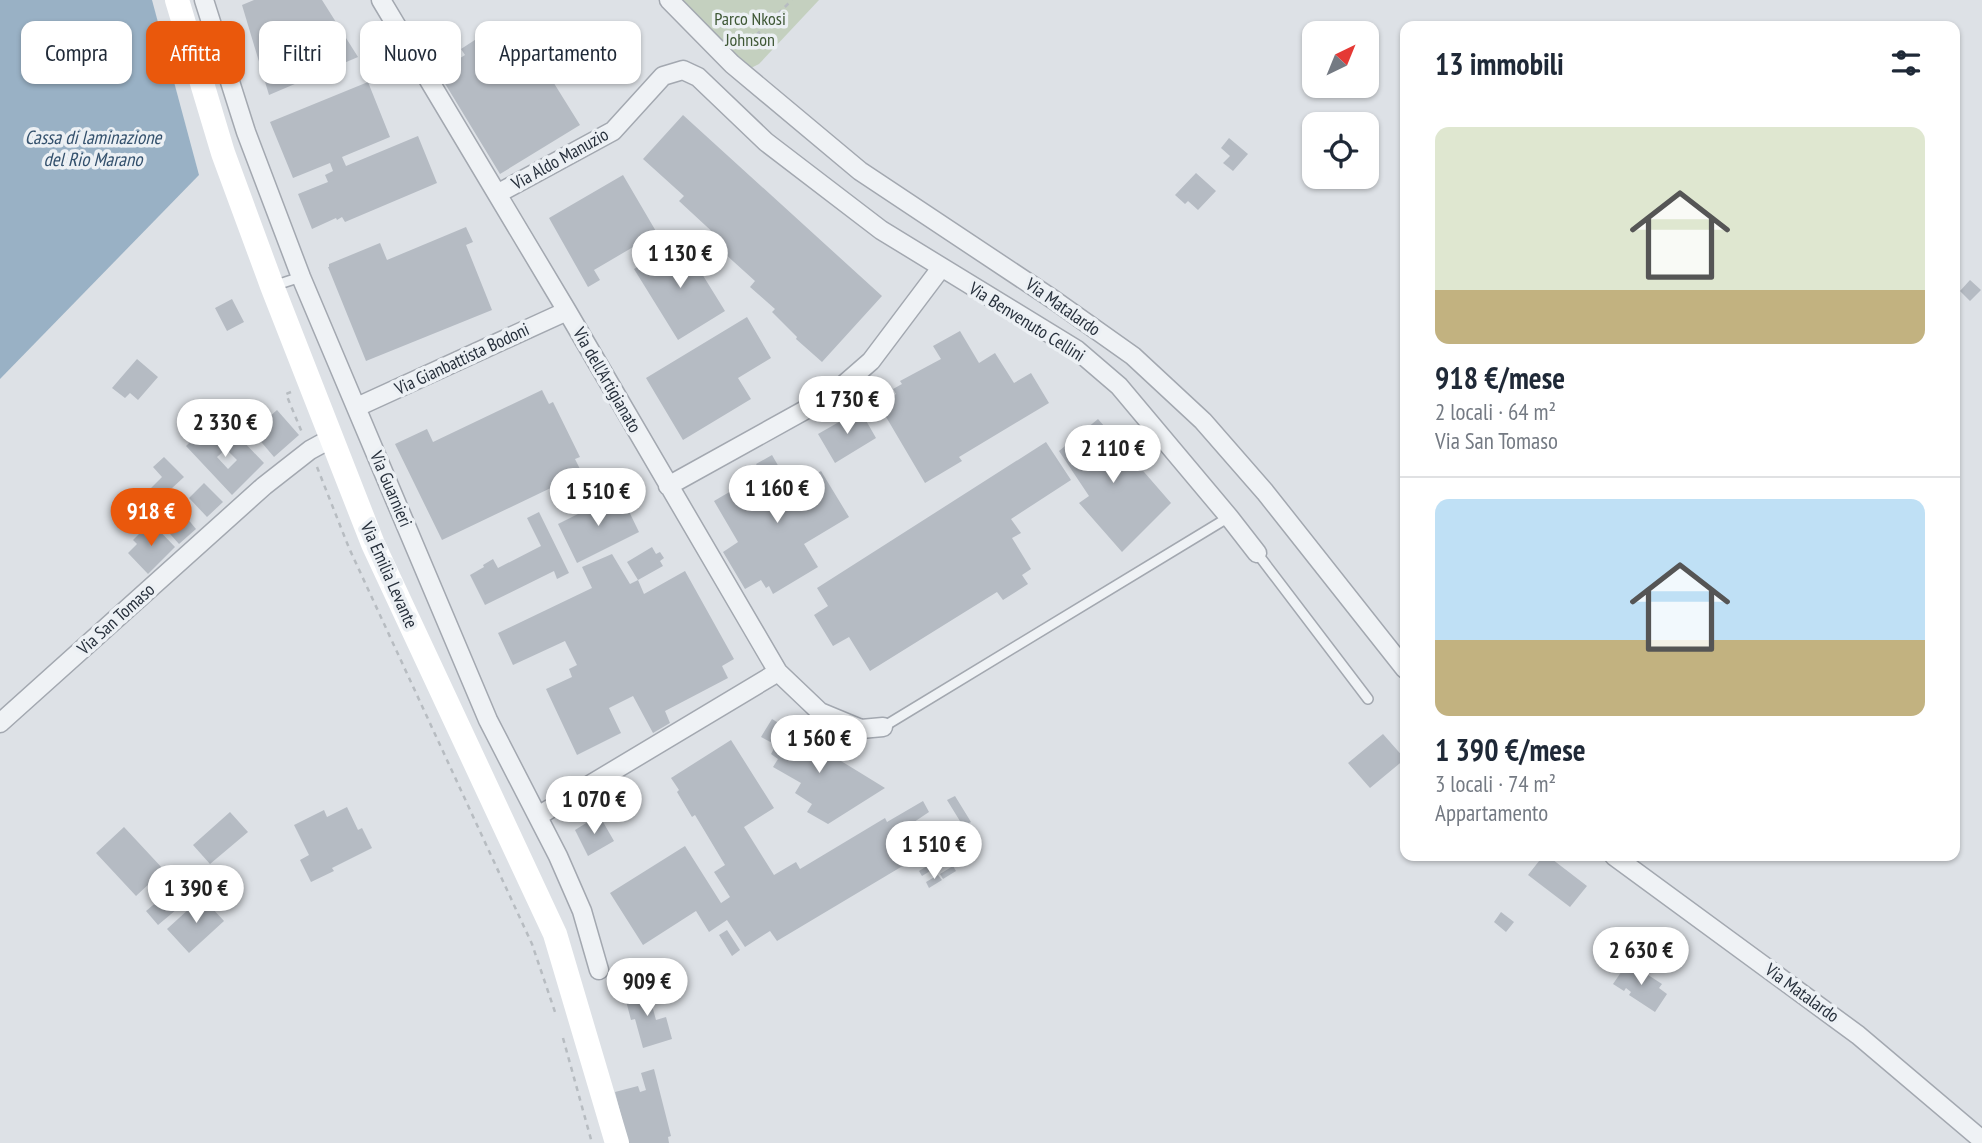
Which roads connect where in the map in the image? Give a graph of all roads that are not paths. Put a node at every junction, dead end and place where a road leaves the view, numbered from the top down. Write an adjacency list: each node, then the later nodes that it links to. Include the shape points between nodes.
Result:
1 (177, 0): 9 (main road, Via Emilia Levante, via 223,153)
2 (204, 0): 8 (street, Via Guarnieri, via 246,132)
3 (382, 0): 6 (street, Via dell'Artigianato)
4 (670, 0): 16 (street, Via Matalardo, via 730,62 860,171 1133,356 1203,421 1265,492)
5 (683, 70): 6 (street, Via Aldo Manuzio, via 663,76 613,131); 7 (street, Via Benvenuto Cellini, via 698,77 766,142 881,230)
6 (497, 194): 10 (street, Via dell'Artigianato)
7 (941, 268): 13 (street, via 871,361 832,395); 14 (street, Via Benvenuto Cellini, via 1077,350 1119,386)
8 (301, 277): 9 (lane); 11 (street, Via Guarnieri)
9 (272, 286): 12 (main road, Via Emilia Levante)
10 (567, 311): 11 (street, Via Gianbattista Bodoni); 13 (street, Via dell'Artigianato)
11 (357, 407): 20 (street, Via Guarnieri)
12 (332, 438): 19 (street, Via San Tomaso, via 264,486); 20 (main road, Via Emilia Levante, via 373,544)
13 (668, 486): 17 (street, Via dell'Artigianato)
14 (1229, 517): 15 (street, Via Benvenuto Cellini); 21 (lane)
15 (1257, 553): 18 (lane, Via Benvenuto Cellini)
16 (1400, 663)
17 (778, 672): 21 (street, Via dell'Artigianato, via 820,712 861,729); 22 (street)
18 (1368, 699)
19 (0, 723)
20 (474, 726): 22 (street, Via Guarnieri); 26 (main road, Via Emilia Levante, via 555,934)
21 (883, 727)
22 (538, 816): 24 (street, Via Guarnieri, via 582,911)
23 (1621, 861): 25 (street, Via Matalardo, via 1858,1035)
24 (599, 970)
25 (1982, 1140)
26 (617, 1143)

